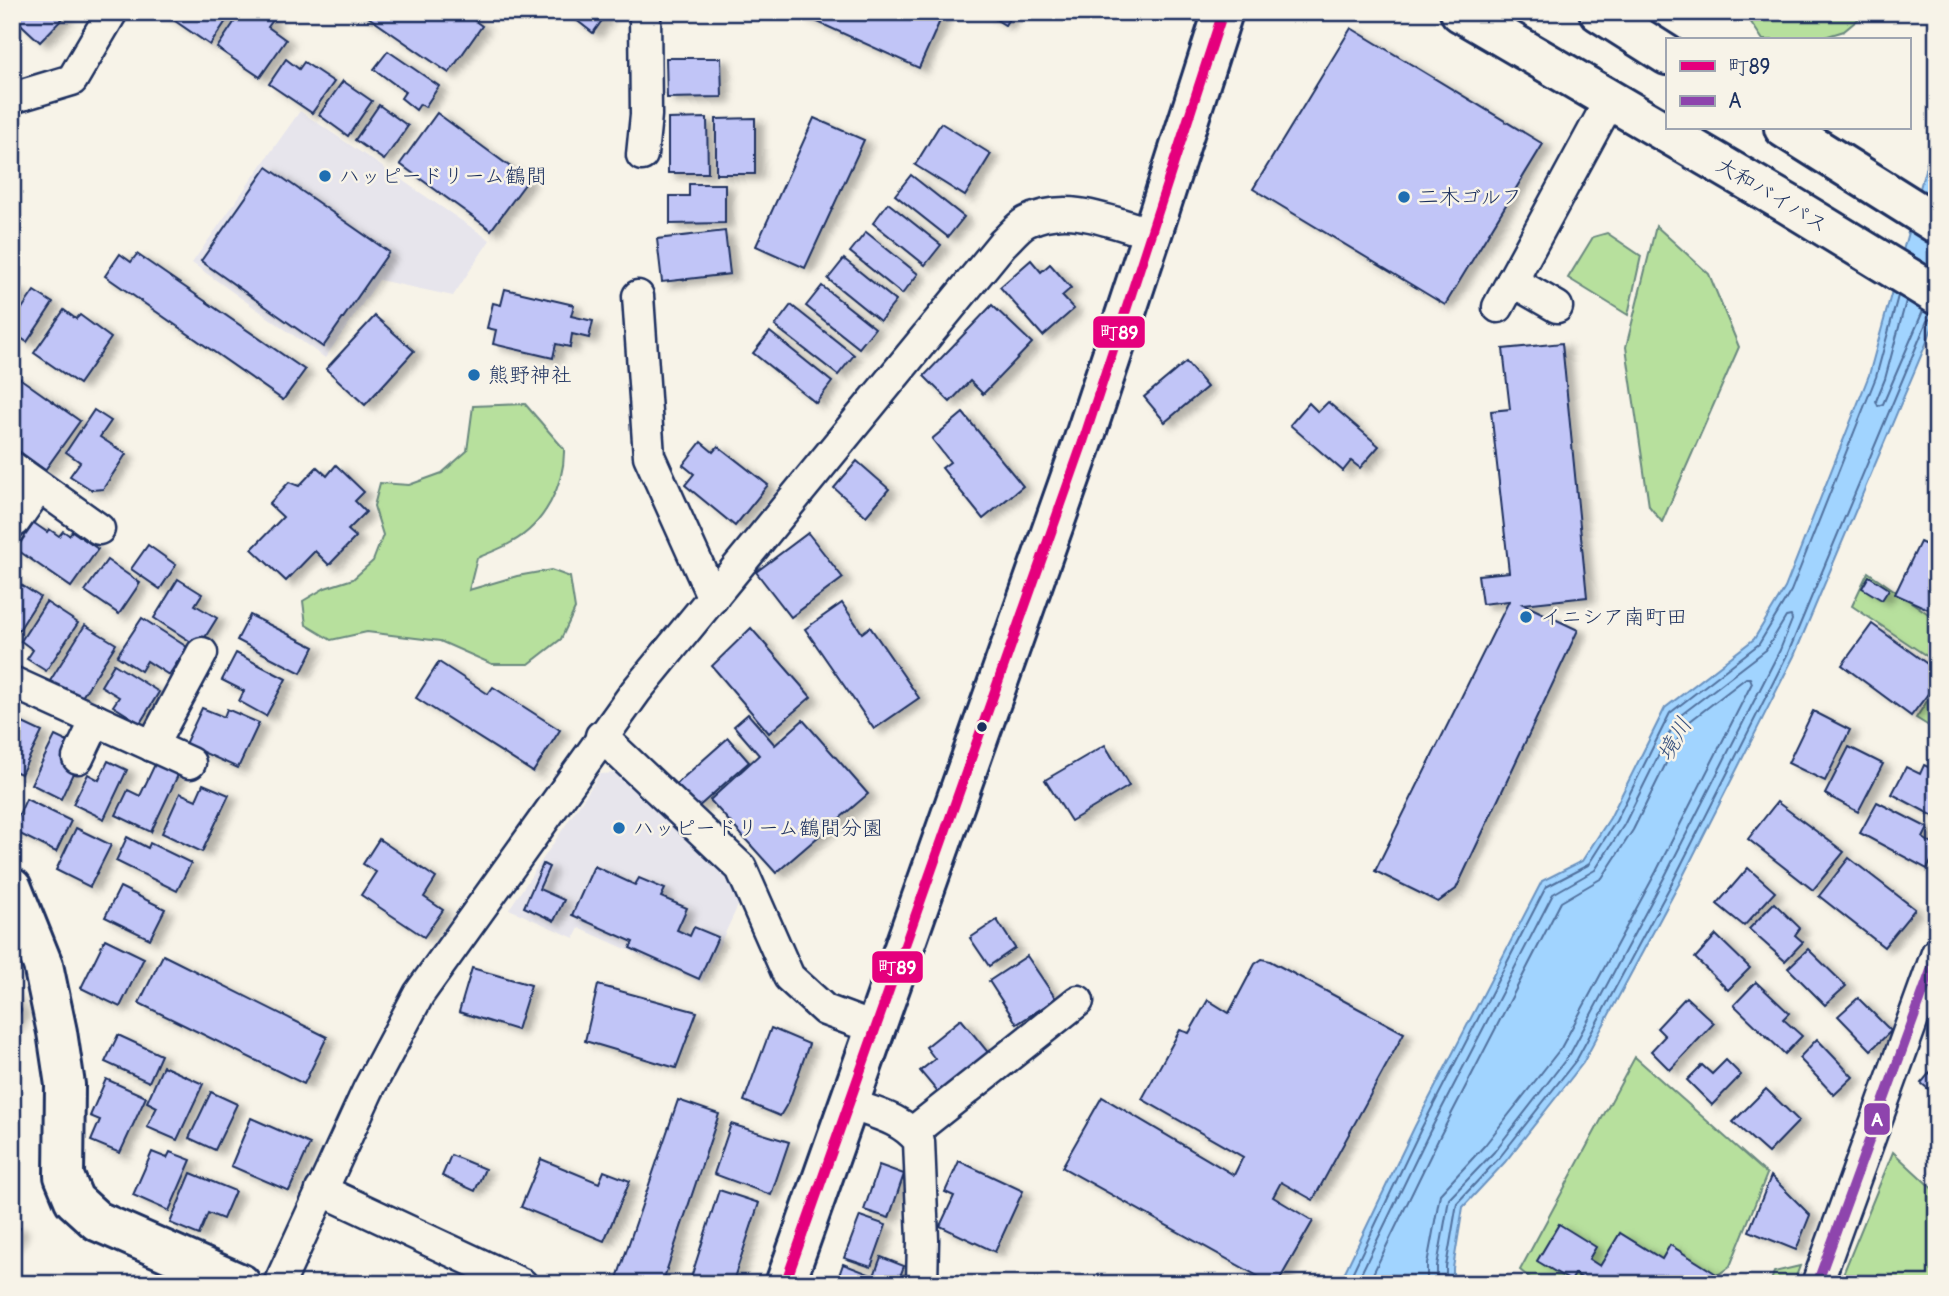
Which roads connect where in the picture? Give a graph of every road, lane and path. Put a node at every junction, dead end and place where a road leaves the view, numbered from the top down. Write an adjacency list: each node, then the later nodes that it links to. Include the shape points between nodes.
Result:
1 (112, 12): 7 (street, via 72,80)
2 (645, 12): 10 (street)
3 (1223, 12): 12 (main road)
4 (1460, 12): 8 (main road, 大和バイパス)
5 (1599, 12): 6 (main road)
6 (1666, 54)
7 (12, 98)
8 (1610, 100): 13 (street); 14 (main road, 大和バイパス)
9 (1800, 137): 11 (main road)
10 (642, 155)
11 (1937, 224)
12 (1152, 234): 22 (street, via 1075,213 1048,214 1024,223 1002,244); 34 (main road)
13 (1512, 281): 16 (street); 17 (street)
14 (1937, 295)
15 (638, 296): 22 (street, via 649,456)
16 (1498, 307)
17 (1557, 307)
18 (12, 467): 19 (street)
19 (40, 487): 20 (street); 21 (street)
20 (15, 521)
21 (99, 529)
22 (713, 598): 26 (street)
23 (202, 653): 27 (street)
24 (12, 682): 25 (street)
25 (96, 720): 27 (street); 28 (street)
26 (601, 736): 34 (street, via 741,868 789,977 825,1010); 37 (street, via 419,994)
27 (152, 746): 29 (street)
28 (78, 758)
29 (190, 764)
30 (12, 888): 38 (main road, via 43,965 57,1032 65,1085 64,1176 74,1200 97,1221)
31 (1937, 953): 32 (street)
32 (1930, 999): 43 (street)
33 (1078, 1001): 36 (street)
34 (876, 1029): 35 (main road)
35 (849, 1104): 36 (street); 41 (main road)
36 (913, 1132): 42 (street, via 919,1141)
37 (321, 1190): 39 (street); 40 (street)
38 (241, 1284)
39 (279, 1284)
40 (522, 1284)
41 (785, 1284)
42 (922, 1284)
43 (1817, 1284)

